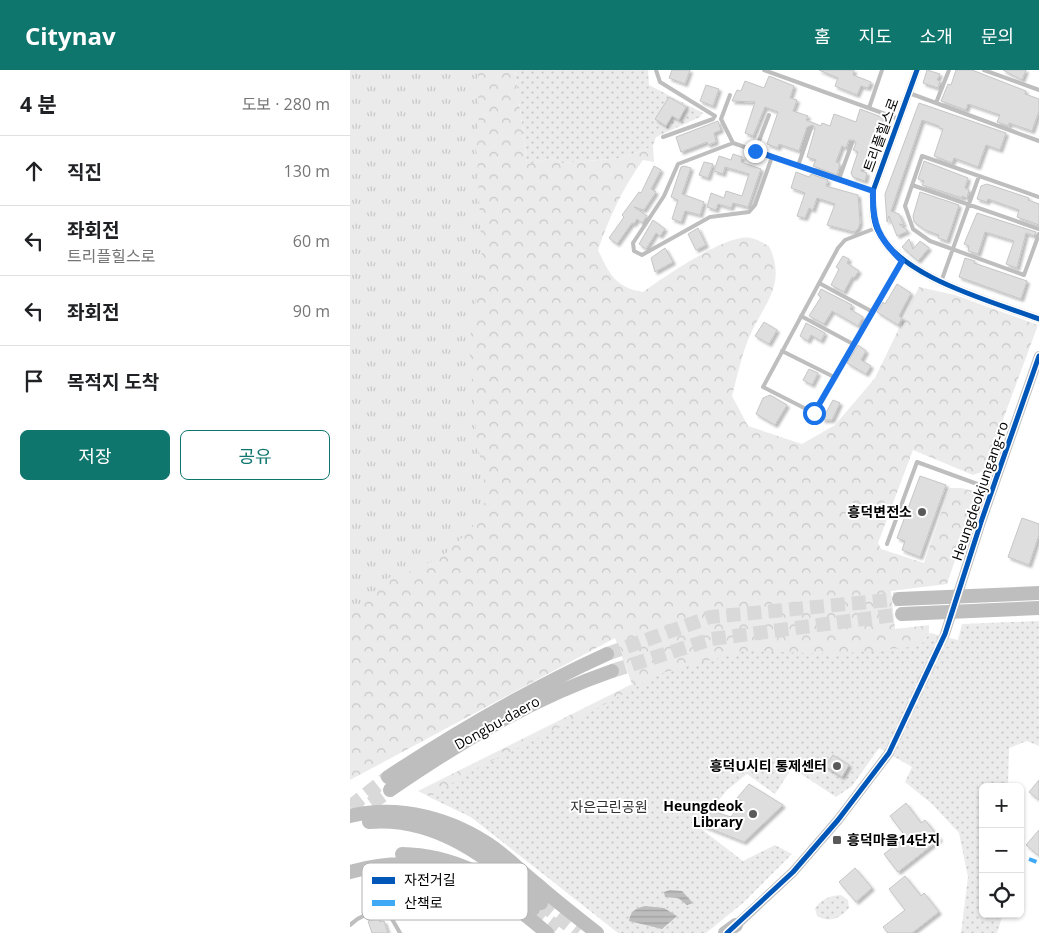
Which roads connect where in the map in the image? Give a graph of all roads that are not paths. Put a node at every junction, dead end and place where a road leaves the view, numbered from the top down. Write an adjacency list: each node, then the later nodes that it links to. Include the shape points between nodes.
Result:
1 (656, 70): 15 (lane, via 660,82 715,116)
2 (764, 70): 11 (lane)
3 (882, 70): 11 (lane)
4 (917, 70): 8 (street, 트리플힐스로)
5 (948, 70): 10 (lane)
6 (984, 70): 7 (lane)
7 (1039, 90)
8 (909, 93): 10 (lane); 13 (street, 트리플힐스로)
9 (730, 95): 17 (lane, via 722,119)
10 (936, 103): 16 (lane)
11 (869, 108): 13 (lane)
12 (769, 114): 19 (lane)
13 (899, 119): 25 (street, 트리플힐스로)
14 (811, 128): 21 (lane)
15 (663, 137)
16 (1039, 141)
17 (733, 144): 19 (lane); 20 (lane, via 678,164 664,196 633,243 634,251 642,255 710,217 749,212 755,205)
18 (852, 144): 23 (lane)
19 (755, 151): 20 (lane)
20 (772, 157): 21 (lane)
21 (798, 166): 23 (lane)
22 (979, 176): 24 (lane, via 922,156); 26 (lane); 27 (lane)
23 (839, 180): 25 (lane)
24 (912, 185): 27 (lane); 31 (lane, via 905,206 913,229 930,241)
25 (873, 191): 28 (street, 트리플힐스로)
26 (1039, 197)
27 (969, 205): 29 (lane); 31 (lane)
28 (876, 228): 32 (street, 트리플힐스로); 34 (lane, via 845,240)
29 (1039, 229)
30 (1039, 234): 31 (lane, via 1024,274)
31 (953, 250): 33 (lane)
32 (902, 261): 33 (street, 트리플힐스로); 35 (lane)
33 (941, 282): 37 (street, 트리플힐스로)
34 (819, 283): 35 (lane); 36 (lane)
35 (871, 311): 38 (lane)
36 (801, 316): 38 (lane); 39 (lane)
37 (1039, 319)
38 (853, 344): 41 (lane)
39 (782, 351): 41 (lane); 41 (lane, via 763,387 814,413)
40 (1039, 356): 42 (street, Heungdeokjungang-ro)
41 (834, 377)
42 (992, 490): 43 (lane, via 917,462); 48 (street, Heungdeokjungang-ro)
43 (888, 544)
44 (1039, 593): 45 (highway)
45 (899, 599)
46 (1039, 608): 47 (highway)
47 (902, 614)
48 (945, 634)
49 (607, 654): 50 (highway, Dongbu-daero, via 512,701 389,784 500,720 576,684)
50 (612, 671)
51 (890, 753): 66 (street, via 793,872)
52 (350, 816): 57 (highway, via 381,811 425,816 470,834)
53 (350, 824): 56 (highway, via 382,821 410,823 435,830 457,839)
54 (350, 863): 55 (highway, via 386,855 438,857)
55 (454, 863)
56 (485, 863)
57 (513, 863)
58 (528, 876): 68 (highway)
59 (528, 908): 64 (highway)
60 (528, 908): 64 (highway)
61 (528, 913): 64 (highway)
62 (362, 917): 65 (lane)
63 (393, 920): 67 (lane)
64 (540, 920)
65 (350, 925)
66 (730, 931)
67 (400, 933)
68 (599, 933)

